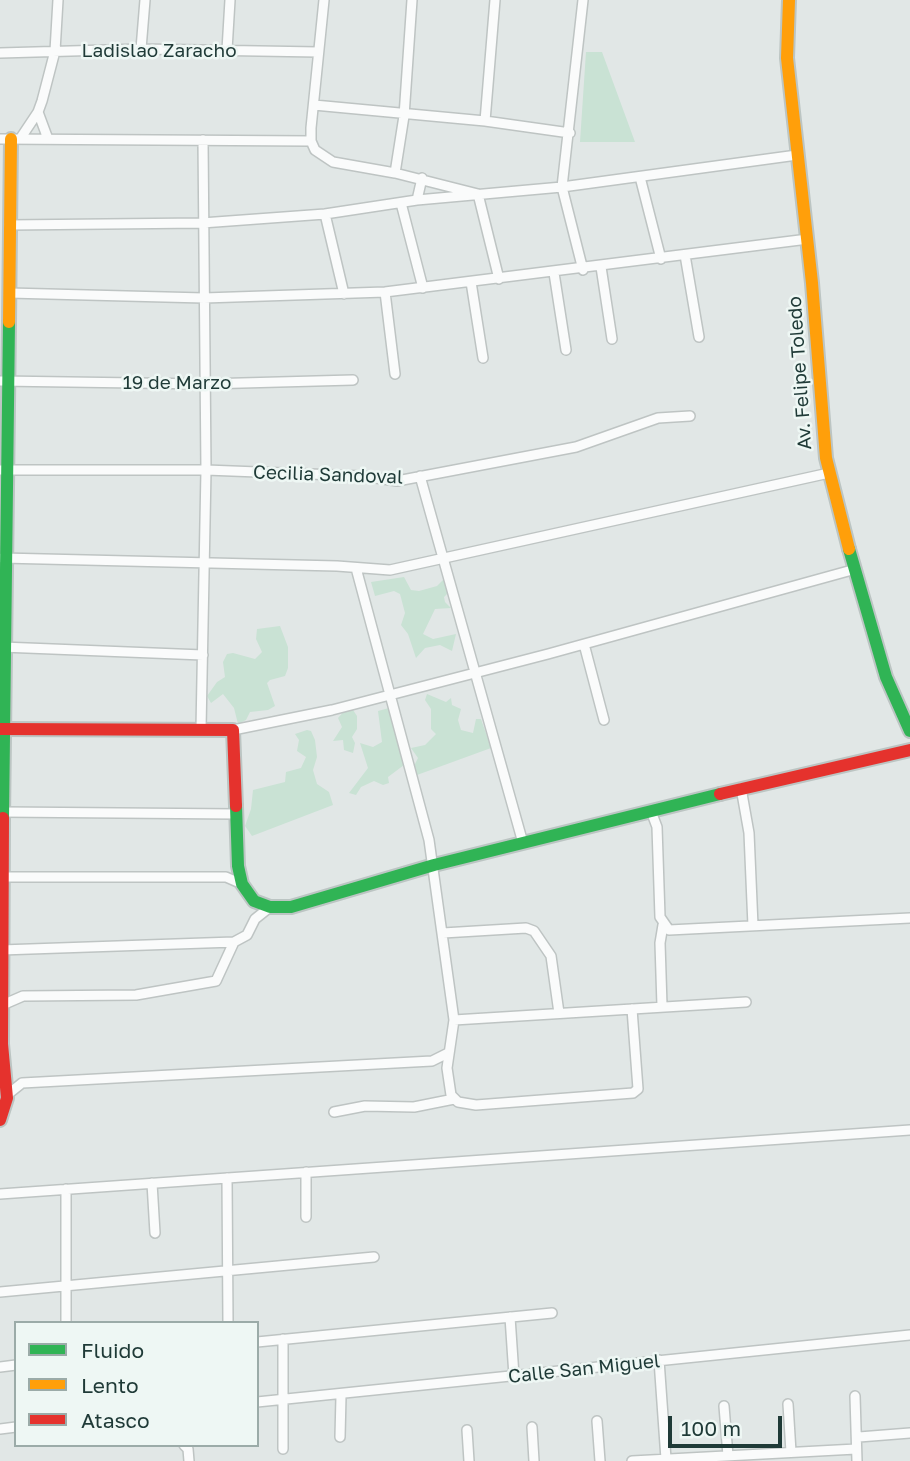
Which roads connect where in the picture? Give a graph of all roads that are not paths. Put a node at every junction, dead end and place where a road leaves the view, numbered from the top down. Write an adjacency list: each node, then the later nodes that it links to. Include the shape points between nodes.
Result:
1 (58, 0): 11 (street)
2 (145, 0): 9 (street)
3 (230, 0): 10 (street)
4 (324, 0): 12 (street)
5 (412, 0): 16 (street)
6 (495, 0): 17 (street)
7 (583, 0): 18 (street)
8 (789, 0): 23 (street, Av. Felipe Toledo, via 787,58)
9 (141, 49): 10 (street, Ladislao Zaracho); 11 (street, Ladislao Zaracho)
10 (227, 50): 12 (street, Ladislao Zaracho)
11 (55, 51): 13 (street, Ladislao Zaracho); 15 (street)
12 (318, 52): 14 (street)
13 (0, 53)
14 (314, 106): 16 (street); 22 (street)
15 (38, 112): 19 (street); 20 (street)
16 (404, 116): 17 (street); 24 (street)
17 (485, 121): 18 (street)
18 (570, 133): 27 (street)
19 (10, 139): 20 (street); 33 (street)
20 (48, 139): 21 (street)
21 (203, 140): 22 (street); 32 (street)
22 (311, 141): 24 (street, via 323,158 333,162)
23 (797, 155): 25 (street); 34 (street, Av. Felipe Toledo)
24 (395, 173): 26 (street)
25 (640, 177): 27 (street); 36 (street)
26 (422, 178): 28 (street); 29 (street)
27 (562, 187): 28 (street); 38 (street)
28 (478, 194): 29 (street); 40 (street)
29 (417, 200): 30 (street)
30 (401, 203): 31 (street); 42 (street)
31 (325, 214): 32 (street); 45 (street)
32 (202, 223): 33 (street); 46 (street)
33 (9, 225): 44 (street)
34 (808, 239): 35 (street); 58 (street, Av. Felipe Toledo)
35 (685, 256): 36 (street); 47 (street)
36 (661, 259): 37 (street)
37 (601, 267): 38 (street); 48 (street)
38 (583, 270): 39 (street)
39 (554, 273): 40 (street); 49 (street)
40 (499, 279): 41 (street)
41 (471, 282): 42 (street); 50 (street)
42 (423, 288): 43 (street)
43 (385, 292): 45 (street); 51 (street)
44 (9, 293): 46 (street); 53 (street)
45 (344, 294): 46 (street)
46 (204, 298): 54 (street)
47 (699, 337)
48 (612, 339)
49 (566, 351)
50 (483, 358)
51 (395, 374)
52 (354, 380): 54 (street, 19 de Marzo)
53 (5, 381): 54 (street, 19 de Marzo); 56 (street)
54 (205, 384): 57 (street)
55 (690, 416): 59 (street, Cecilia Sandoval, via 658,418 576,447)
56 (4, 470): 57 (street, Cecilia Sandoval); 60 (street)
57 (206, 470): 59 (street, Cecilia Sandoval, via 397,481); 62 (street)
58 (828, 473): 61 (street); 64 (street, Av. Felipe Toledo)
59 (420, 476): 61 (street)
60 (4, 558): 62 (street); 66 (street)
61 (443, 558): 63 (street, via 390,570); 68 (street)
62 (205, 562): 63 (street); 67 (street)
63 (356, 568): 69 (street)
64 (852, 570): 65 (street); 74 (street, Av. Felipe Toledo, via 876,648)
65 (584, 644): 68 (street); 70 (street)
66 (2, 647): 67 (street); 71 (street)
67 (203, 655): 72 (street)
68 (474, 671): 69 (street); 80 (street)
69 (390, 693): 73 (street); 81 (street)
70 (604, 720)
71 (2, 729): 72 (street); 78 (street)
72 (201, 729): 73 (street)
73 (233, 730): 79 (street)
74 (910, 732)
75 (910, 750): 76 (street)
76 (740, 788): 77 (street); 88 (street, via 749,833)
77 (651, 811): 80 (street); 87 (street, via 657,827)
78 (1, 812): 79 (street); 82 (street)
79 (236, 814): 83 (street)
80 (523, 843): 81 (street)
81 (434, 865): 84 (street, via 291,907); 89 (street)
82 (2, 877): 83 (street, via 226,877); 86 (street)
83 (242, 884): 84 (street, via 254,901)
84 (270, 907): 90 (street)
85 (910, 918): 88 (street)
86 (1, 920): 91 (street)
87 (663, 925): 88 (street, via 669,930); 94 (street)
88 (753, 926)
89 (443, 933): 96 (street, via 534,931 551,956); 97 (street)
90 (234, 942): 91 (street); 93 (street, via 216,981 201,986 90,998 23,996)
91 (1, 950): 93 (street)
92 (746, 1002): 94 (street)
93 (1, 1006): 100 (street)
94 (662, 1006): 95 (street)
95 (632, 1009): 96 (street); 104 (street, via 638,1089 633,1093 476,1105)
96 (559, 1013): 97 (street)
97 (454, 1020): 98 (street)
98 (448, 1053): 99 (street); 101 (street)
99 (432, 1061): 101 (street); 102 (street)
100 (6, 1068): 102 (street); 103 (street)
101 (447, 1068): 104 (street)
102 (22, 1083): 103 (street)
103 (7, 1095): 106 (street)
104 (454, 1099): 105 (street, via 414,1107 365,1106)
105 (334, 1112)
106 (0, 1120)
107 (910, 1130): 108 (street)
108 (306, 1172): 109 (street); 113 (street)
109 (227, 1178): 110 (street); 116 (street)
110 (152, 1183): 111 (street); 114 (street)
111 (66, 1189): 112 (street); 117 (street)
112 (0, 1194)
113 (306, 1217)
114 (155, 1233)
115 (374, 1257): 116 (street)
116 (227, 1271): 117 (street); 122 (street)
117 (67, 1285): 118 (street); 121 (street)
118 (0, 1292)
119 (552, 1313): 120 (street)
120 (510, 1317): 124 (street); 127 (street)
121 (66, 1321)
122 (228, 1321)
123 (910, 1335): 126 (street, Calle San Miguel)
124 (283, 1339): 125 (street); 130 (street)
125 (259, 1342)
126 (659, 1360): 127 (street, Calle San Miguel); 144 (street)
127 (514, 1376): 128 (street, Calle San Miguel)
128 (341, 1396): 130 (street, Calle San Miguel); 138 (street)
129 (855, 1396): 139 (street)
130 (283, 1400): 131 (street, Calle San Miguel); 140 (street)
131 (259, 1402)
132 (788, 1404): 142 (street)
133 (724, 1406): 143 (street)
134 (597, 1421): 147 (street)
135 (532, 1427): 146 (street)
136 (467, 1430): 145 (street)
137 (910, 1433): 139 (street)
138 (340, 1437)
139 (859, 1437): 141 (street)
140 (283, 1448)
141 (856, 1449): 142 (street); 150 (street)
142 (791, 1452): 143 (street)
143 (728, 1456): 144 (street)
144 (666, 1459): 149 (street)
145 (469, 1461)
146 (534, 1461)
147 (600, 1461)
148 (632, 1461): 149 (street)
149 (645, 1461)
150 (857, 1461)

